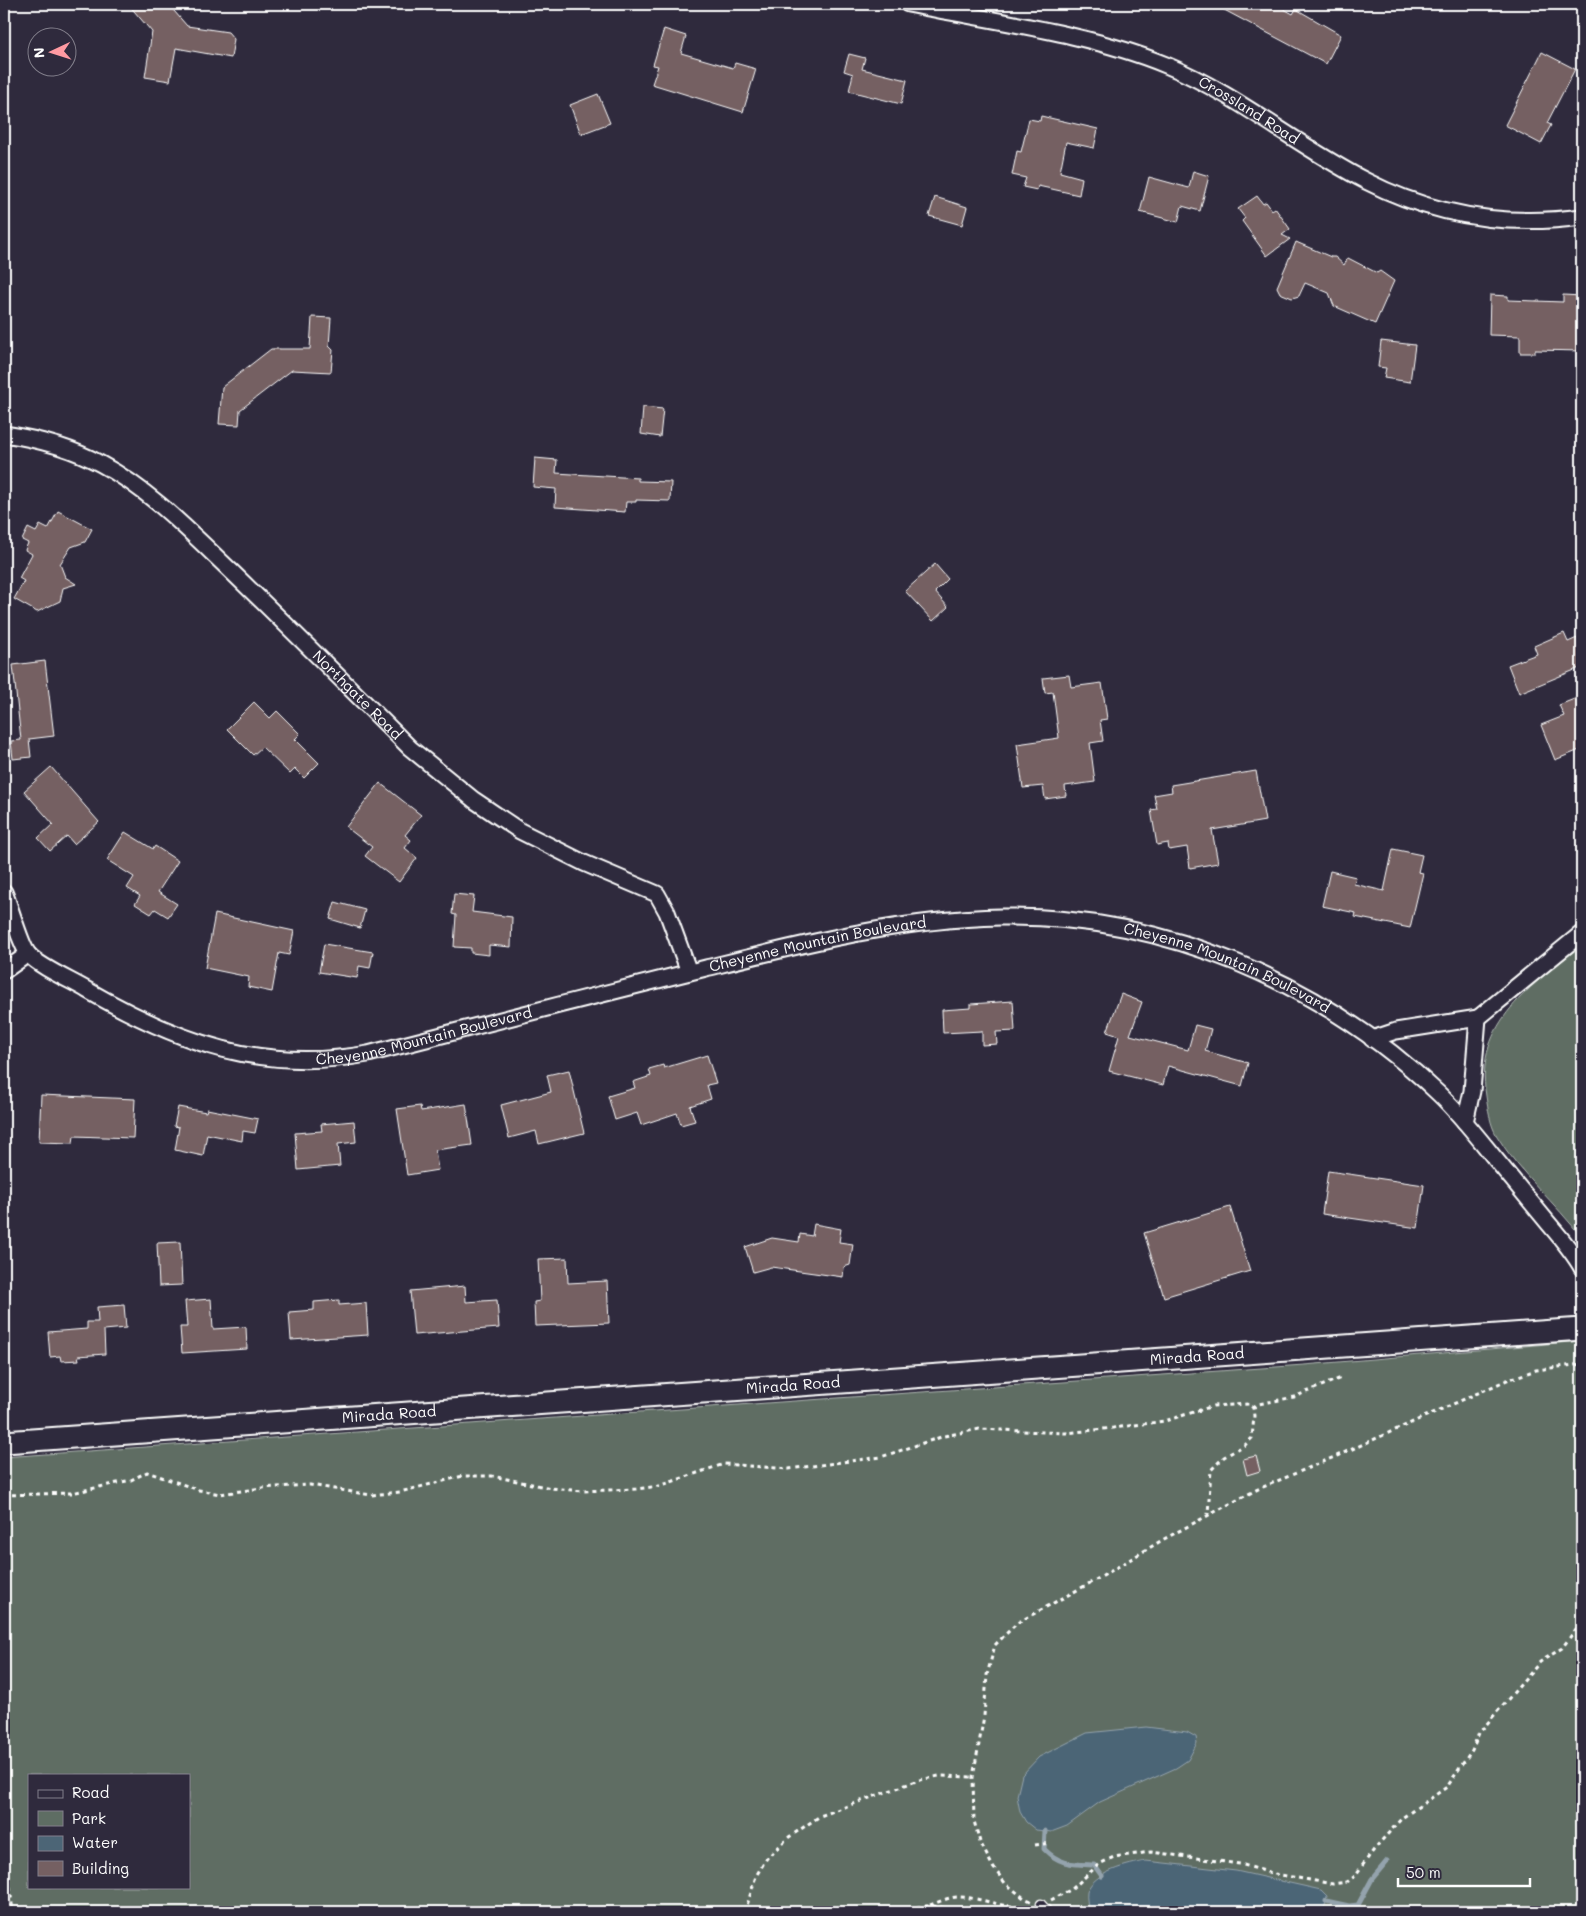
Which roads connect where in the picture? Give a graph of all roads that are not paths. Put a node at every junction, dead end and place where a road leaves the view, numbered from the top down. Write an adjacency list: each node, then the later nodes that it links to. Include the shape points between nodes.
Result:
1 (908, 4): 2 (street, Crossland Road, via 1071,37 1159,62 1215,89 1366,181 1421,203 1510,222)
2 (1582, 217)
3 (4, 434): 8 (street, Northgate Road, via 68,448 102,464 143,492 200,542 410,748 474,800 520,831 656,894 668,912)
4 (4, 892): 6 (street)
5 (1582, 933): 9 (street)
6 (28, 954): 7 (street); 8 (street, Cheyenne Mountain Boulevard, via 168,1033 227,1051 289,1060 368,1054)
7 (4, 971)
8 (689, 972): 10 (street, Cheyenne Mountain Boulevard, via 830,938 912,924 1003,917 1079,922 1180,942 1227,959 1279,981 1329,1009)
9 (1478, 1018): 10 (street, via 1396,1031); 11 (street, via 1473,1081)
10 (1372, 1039): 11 (street, Cheyenne Mountain Boulevard, via 1439,1094)
11 (1465, 1122): 12 (street, Cheyenne Mountain Boulevard)
12 (1582, 1268)
13 (1582, 1329): 14 (street, Mirada Road)
14 (4, 1442)
15 (1041, 1904): 16 (lane)
16 (1048, 1912)

